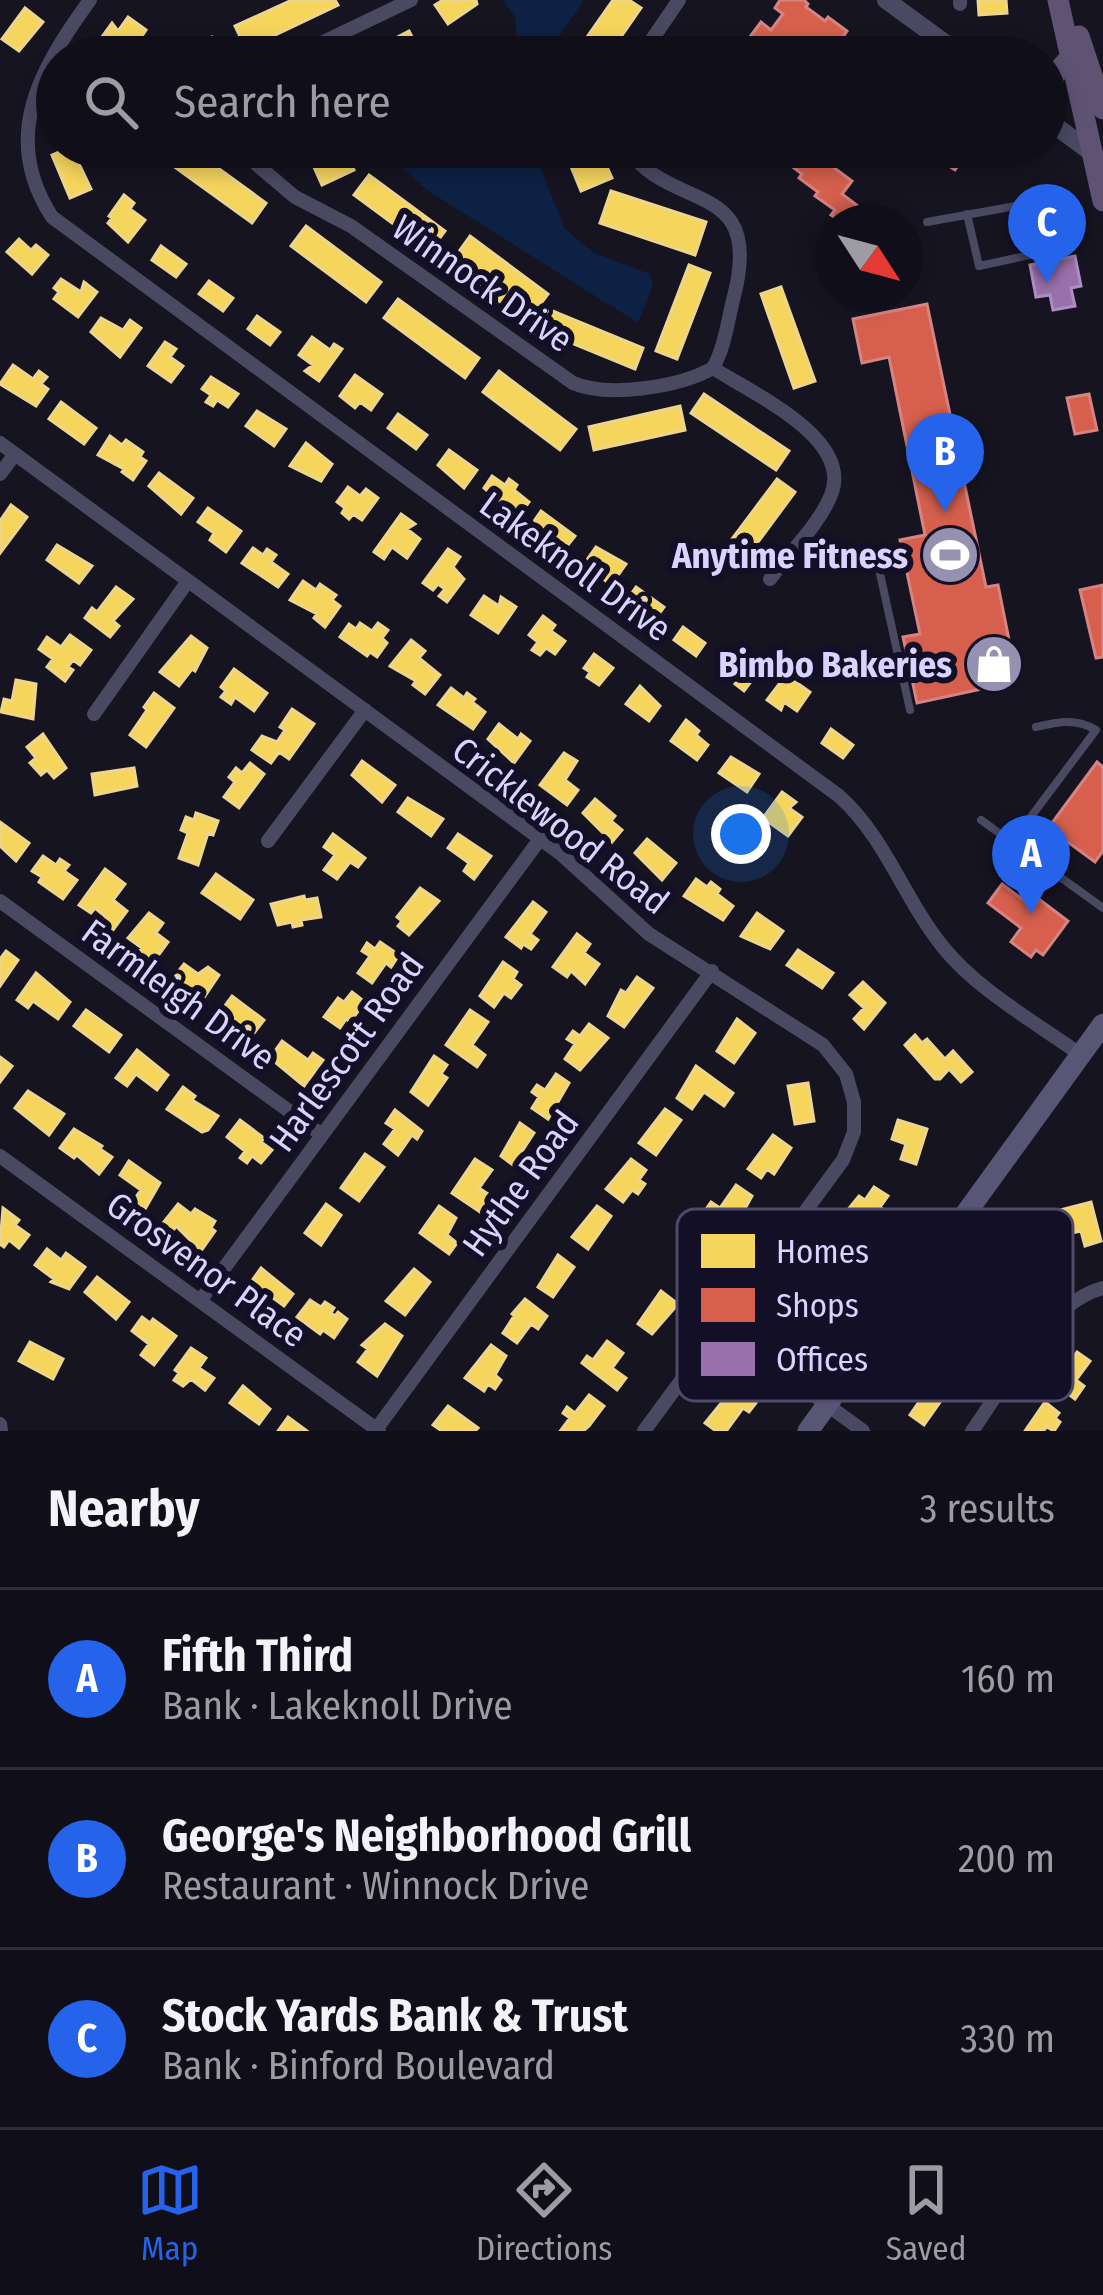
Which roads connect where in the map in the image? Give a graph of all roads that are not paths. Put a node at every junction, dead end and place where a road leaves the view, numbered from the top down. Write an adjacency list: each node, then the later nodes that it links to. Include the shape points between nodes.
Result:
1 (90, 0): 6 (street, Lakeknoll Drive)
2 (411, 0): 7 (street)
3 (679, 0): 8 (street)
4 (886, 0): 9 (street)
5 (1059, 3): 10 (main road); 15 (main road, via 1073,21)
6 (66, 36)
7 (340, 36)
8 (654, 36)
9 (935, 36)
10 (1066, 36)
11 (1067, 39): 12 (main road)
12 (1071, 57): 13 (main road); 17 (main road)
13 (1067, 61)
14 (36, 80): 42 (street, Lakeknoll Drive, via 26,95 19,148 33,193 65,229 839,796 872,831 944,949)
15 (1103, 109)
16 (1067, 135): 17 (street)
17 (1100, 160): 20 (main road)
18 (261, 168): 23 (street, Winnock Drive, via 573,383 621,391)
19 (646, 168): 23 (street, via 712,202 735,231 739,279)
20 (1103, 201)
21 (967, 214): 21 (lane, via 1034,203 1044,253 979,266); 22 (lane)
22 (927, 222)
23 (712, 368): 28 (street, via 812,433 833,462 828,503)
24 (0, 443): 25 (street, Cricklewood Road)
25 (15, 454): 26 (street); 29 (street, Cricklewood Road)
26 (0, 474)
27 (875, 551): 31 (lane)
28 (770, 579)
29 (188, 581): 30 (street, Cricklewood Road); 32 (street)
30 (364, 710): 35 (street, Cricklewood Road); 36 (street)
31 (910, 710)
32 (94, 714)
33 (1036, 727): 37 (lane, via 1066,721 1096,730)
34 (981, 820): 37 (lane)
35 (540, 839): 40 (street, Cricklewood Road, via 635,923); 43 (street, Harlescott Road)
36 (268, 841)
37 (1012, 842): 39 (lane)
38 (0, 901): 43 (street, Farmleigh Drive)
39 (1103, 908)
40 (712, 971): 45 (street, Cricklewood Road, via 828,1049 850,1085 855,1120 844,1160); 55 (street, Hythe Road)
41 (1103, 1024): 42 (main road)
42 (1081, 1055): 46 (main road)
43 (322, 1135): 48 (street, Harlescott Road)
44 (0, 1156): 48 (street, Grosvenor Place)
45 (808, 1209)
46 (969, 1209)
47 (1103, 1288): 49 (street)
48 (200, 1301): 55 (street, Grosvenor Place)
49 (1073, 1301)
50 (677, 1386): 56 (street)
51 (819, 1401): 54 (street)
52 (830, 1401): 54 (main road)
53 (994, 1401): 59 (street)
54 (826, 1406): 57 (main road); 58 (street)
55 (377, 1430)
56 (644, 1431)
57 (808, 1431)
58 (862, 1431)
59 (972, 1431)

